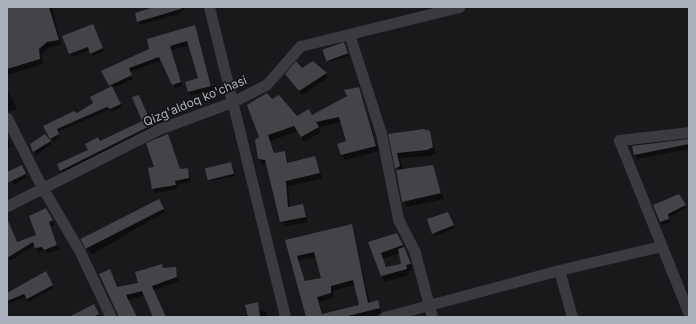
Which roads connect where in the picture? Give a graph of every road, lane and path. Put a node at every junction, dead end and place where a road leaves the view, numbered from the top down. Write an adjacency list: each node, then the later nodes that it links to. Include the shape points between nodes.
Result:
1 (209, 7): 4 (street)
2 (459, 7): 3 (street, Qizg'aldoq ko'chasi)
3 (350, 34): 4 (street, Qizg'aldoq ko'chasi, via 300,46 266,85); 11 (street, via 381,133 398,219 415,253)
4 (232, 102): 7 (street, Qizg'aldoq ko'chasi, via 159,129); 14 (street)
5 (7, 118): 7 (street)
6 (689, 132): 9 (street, via 619,140)
7 (42, 187): 8 (street, Qizg'aldoq ko'chasi); 13 (street, via 79,250)
8 (7, 206)
9 (661, 246): 10 (street); 12 (street)
10 (559, 270): 11 (street); 17 (street)
11 (429, 305): 15 (street); 16 (street)
12 (689, 314)
13 (111, 317)
14 (285, 317)
15 (384, 317)
16 (432, 317)
17 (572, 317)

